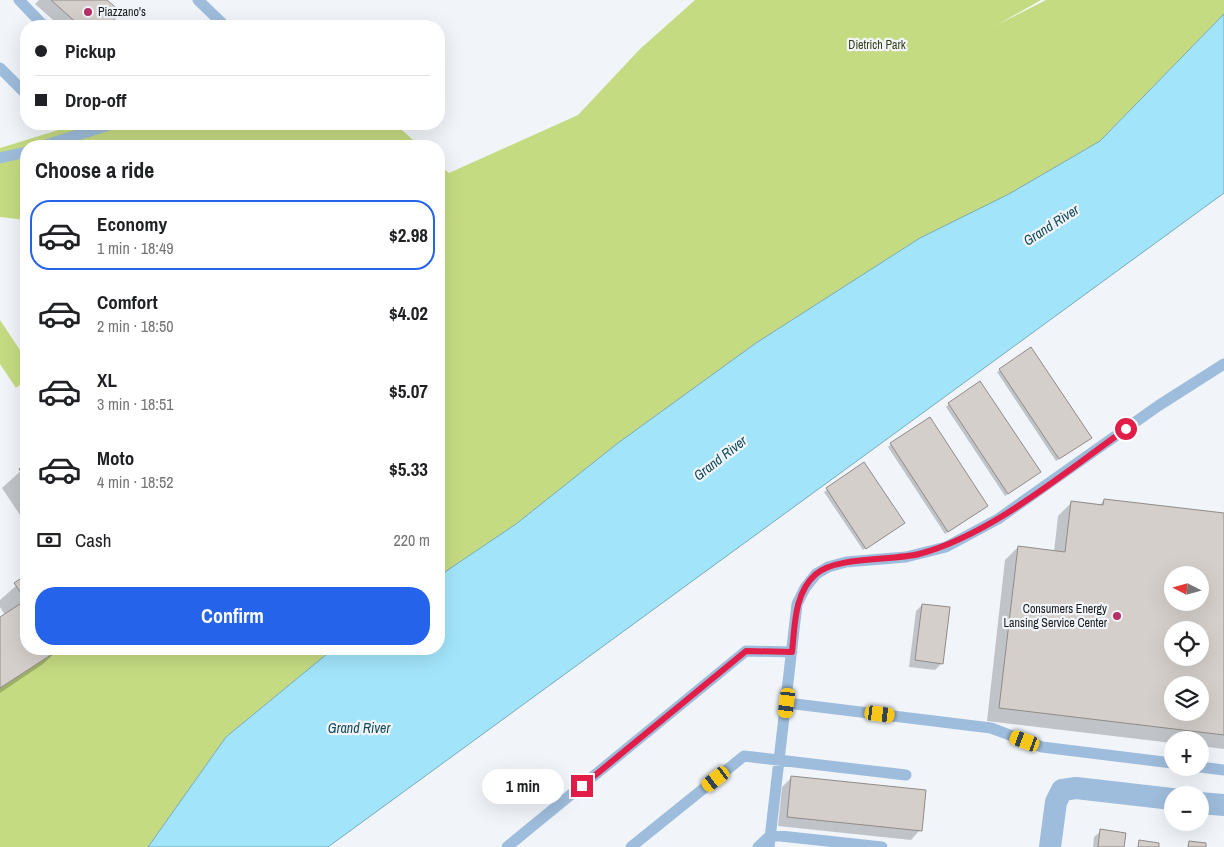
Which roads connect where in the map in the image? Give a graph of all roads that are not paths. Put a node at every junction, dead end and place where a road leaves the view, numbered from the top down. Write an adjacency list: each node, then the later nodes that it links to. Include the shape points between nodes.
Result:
1 (19, 0): 3 (lane)
2 (198, 0): 4 (lane)
3 (38, 20)
4 (219, 20)
5 (0, 68): 6 (lane)
6 (20, 88)
7 (93, 130): 8 (lane)
8 (62, 140)
9 (20, 153): 10 (lane)
10 (0, 158)
11 (1224, 364): 12 (lane, via 1158,406 998,519 946,547 906,557 846,562 816,574 797,604)
12 (792, 652): 13 (lane); 23 (lane, via 746,651)
13 (787, 703): 14 (lane); 15 (lane, via 991,728 1042,747)
14 (780, 760): 18 (lane); 22 (lane); 24 (lane, via 744,756)
15 (1164, 762)
16 (1209, 768): 17 (lane)
17 (1224, 770)
18 (906, 775)
19 (1164, 799): 27 (street, via 1076,788 1062,790 1056,802)
20 (1209, 804): 21 (street)
21 (1224, 805)
22 (770, 841): 25 (lane); 26 (lane)
23 (507, 847)
24 (631, 847)
25 (758, 847)
26 (882, 847)
27 (1050, 847)

